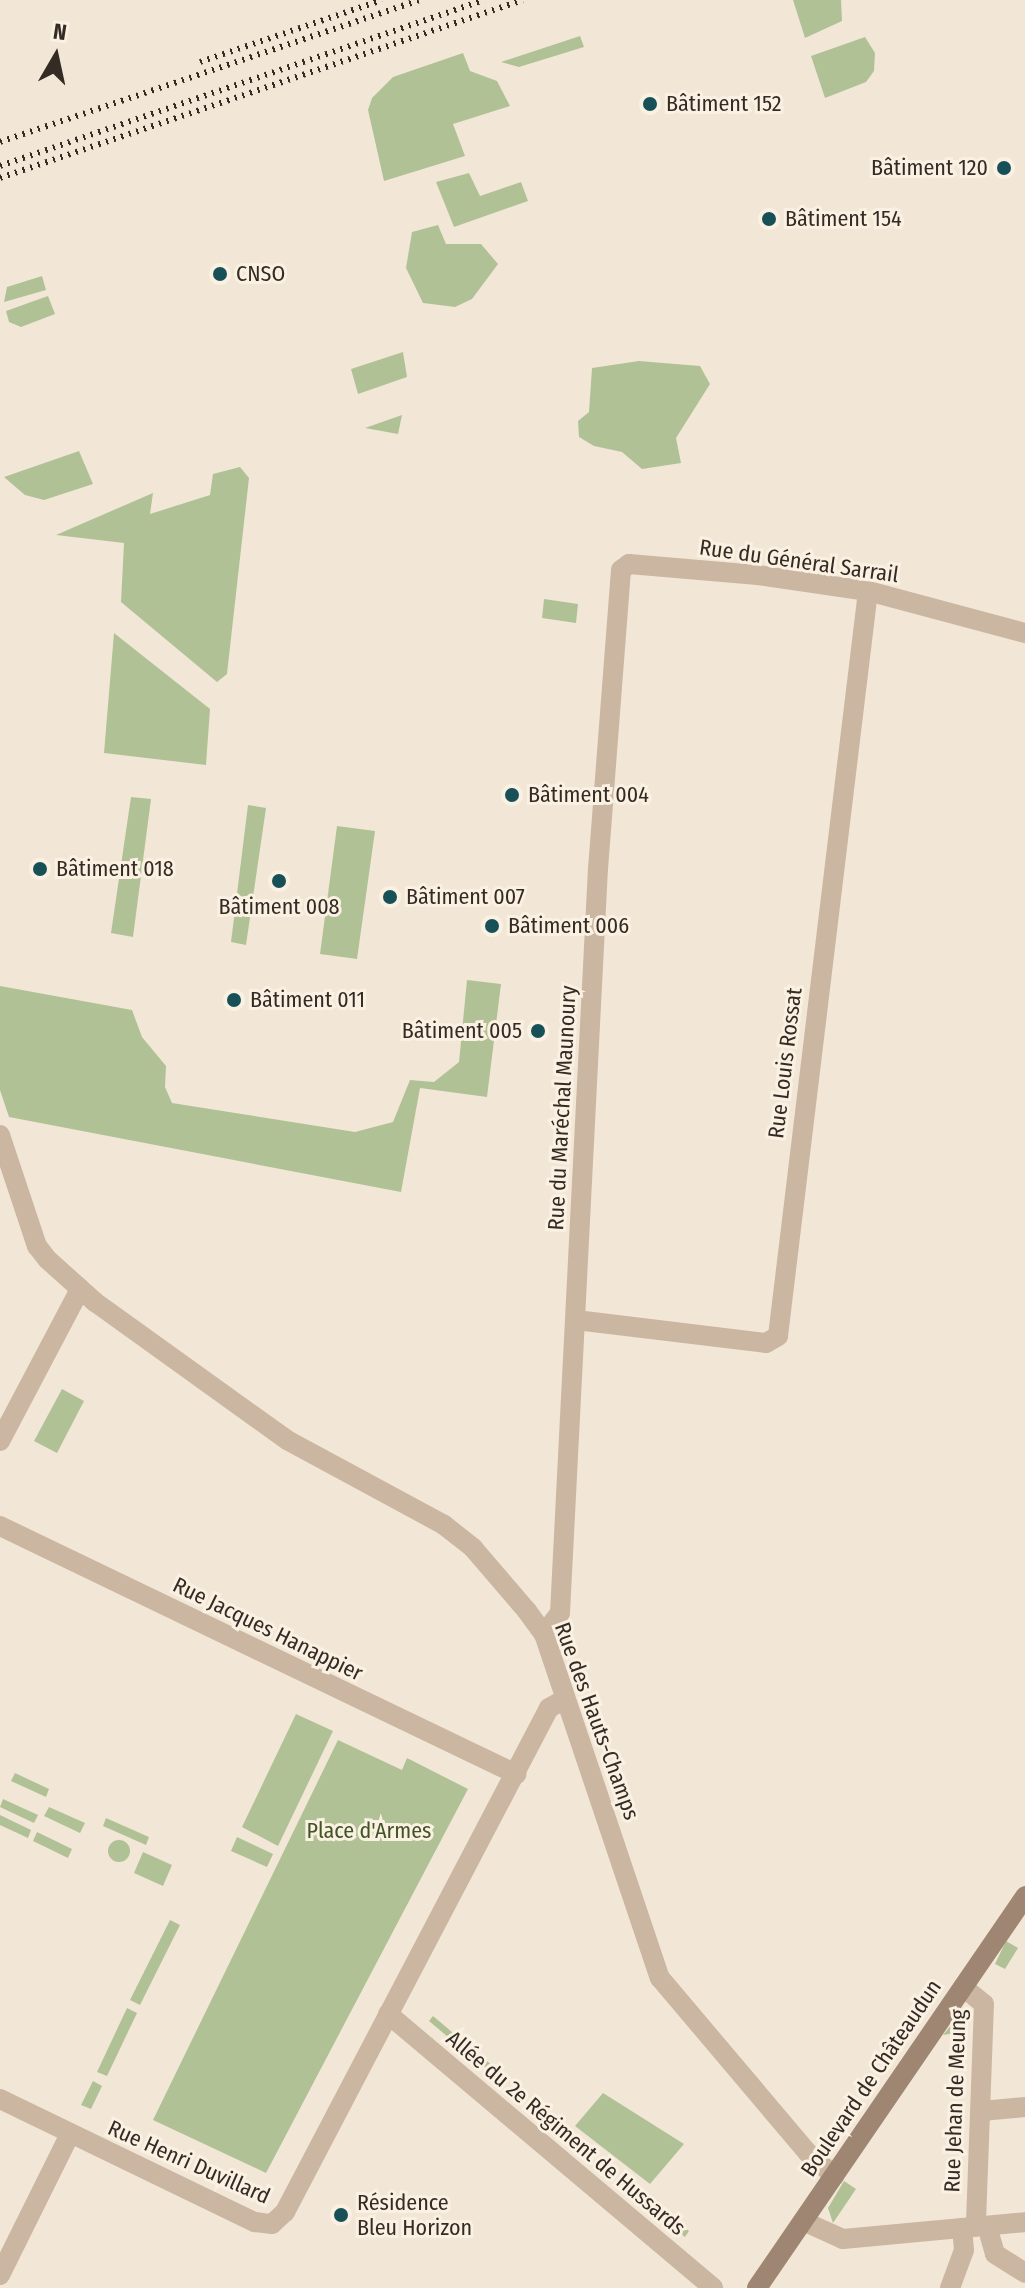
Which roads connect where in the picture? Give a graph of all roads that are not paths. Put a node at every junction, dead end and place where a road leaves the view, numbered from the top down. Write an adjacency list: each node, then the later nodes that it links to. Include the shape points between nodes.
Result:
1 (619, 578): 2 (street, Rue du Général Sarrail, via 629,564); 6 (street, Rue du Maréchal Maunoury)
2 (868, 591): 3 (street, Rue du Général Sarrail); 6 (street, Rue Louis Rossat, via 778,1336 766,1343)
3 (1025, 633)
4 (0, 1135): 5 (street, Rue des Hauts-Champs, via 37,1246)
5 (80, 1289): 7 (street); 9 (street, Rue des Hauts-Champs, via 287,1440 453,1531)
6 (576, 1320): 9 (street, Rue du Maréchal Maunoury, via 560,1613)
7 (0, 1441)
8 (0, 1526): 11 (street, Rue Jacques Hanappier)
9 (544, 1634): 10 (street, Rue des Hauts-Champs)
10 (565, 1699): 11 (street, via 549,1708); 19 (street, Rue des Hauts-Champs, via 660,1978)
11 (516, 1774): 14 (street)
12 (1025, 1896): 13 (main road, Boulevard de Châteaudun)
13 (963, 1987): 17 (street, Rue Jehan de Meung, via 984,2004); 19 (main road, Boulevard de Châteaudun)
14 (388, 2014): 18 (street, Rue Henri Duvillard, via 285,2212 272,2224 255,2222); 25 (street, Allée du 2e Régiment de Hussards)
15 (0, 2099): 18 (street, Rue Henri Duvillard)
16 (1025, 2107): 17 (street)
17 (982, 2111): 22 (street, Rue Jehan de Meung)
18 (70, 2134): 24 (street)
19 (834, 2176): 20 (main road, Boulevard de Châteaudun)
20 (803, 2221): 22 (street, via 843,2239); 26 (main road, Boulevard de Châteaudun)
21 (1025, 2222): 22 (street)
22 (975, 2227): 23 (street, Rue Jehan de Meung, via 995,2254); 27 (street)
23 (1025, 2273)
24 (0, 2275)
25 (713, 2288)
26 (757, 2288)
27 (950, 2288)

